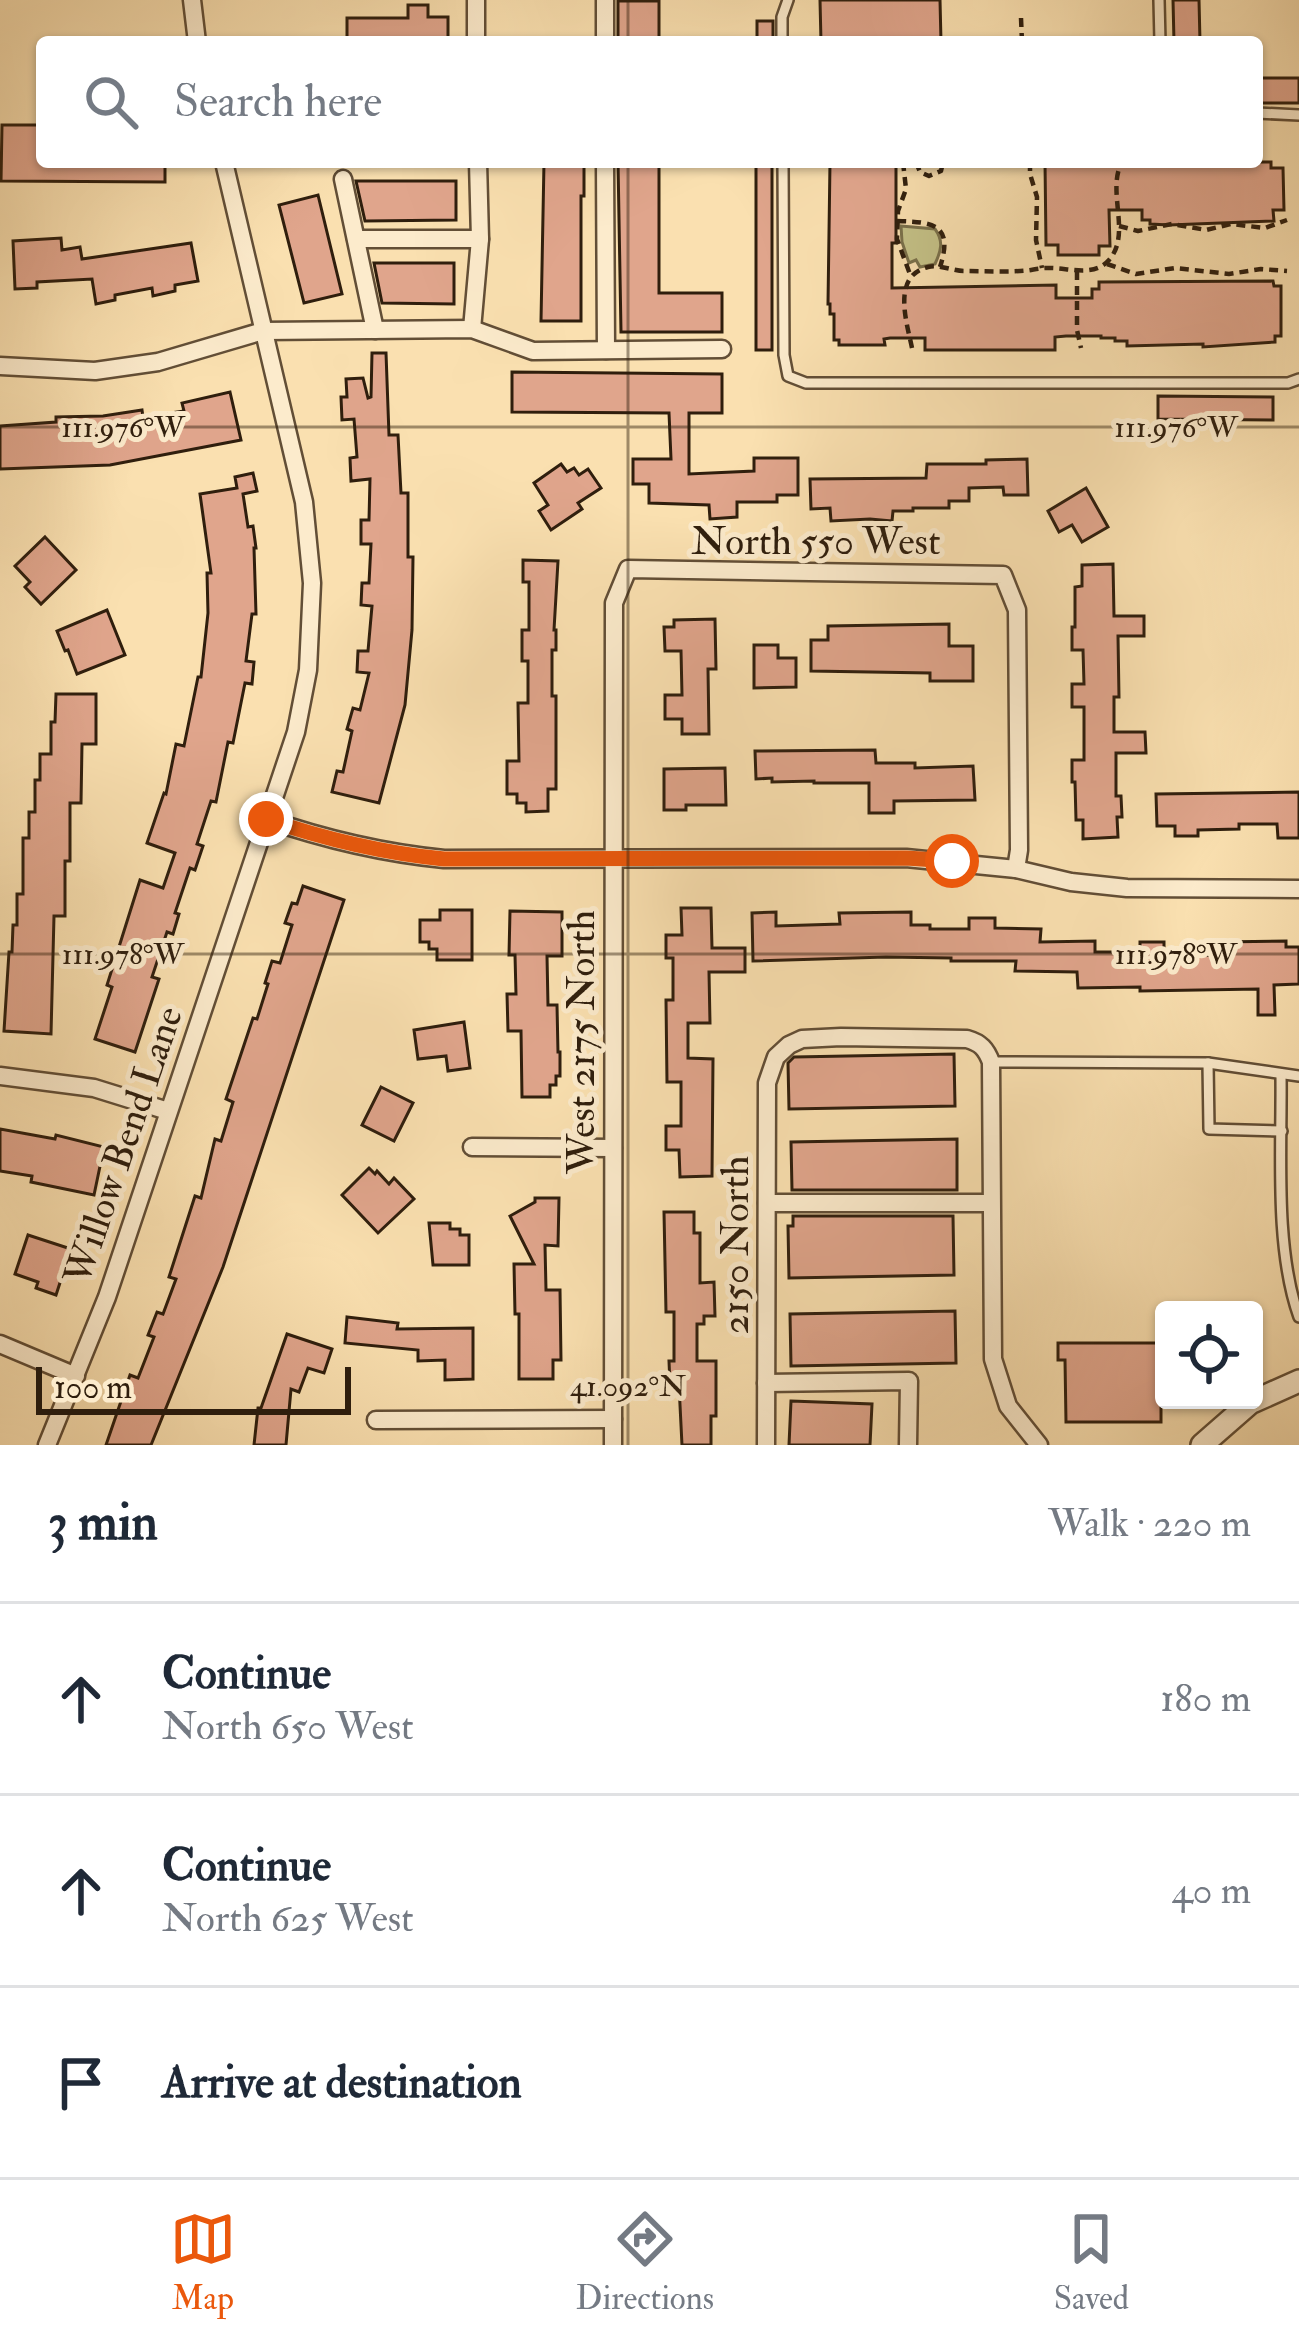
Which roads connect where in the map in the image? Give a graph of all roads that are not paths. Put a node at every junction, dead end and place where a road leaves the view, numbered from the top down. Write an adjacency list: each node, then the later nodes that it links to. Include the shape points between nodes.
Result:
1 (192, 0): 6 (street)
2 (476, 0): 7 (street)
3 (604, 0): 8 (street)
4 (788, 0): 9 (lane)
5 (1159, 0): 10 (lane)
6 (196, 36)
7 (476, 36)
8 (605, 36)
9 (782, 36)
10 (1160, 36)
11 (1263, 113): 12 (lane)
12 (1299, 115)
13 (225, 168): 22 (street, Willow Bend Lane)
14 (478, 168): 19 (street)
15 (605, 168): 24 (street)
16 (783, 168): 26 (lane, via 788,376 806,383)
17 (343, 179): 18 (street)
18 (356, 238): 19 (street); 21 (street)
19 (480, 239): 20 (street)
20 (472, 329): 21 (street); 24 (street, via 532,351)
21 (375, 330): 22 (street)
22 (263, 331): 25 (street, via 95,371); 28 (street, Willow Bend Lane, via 304,502 312,584 308,670)
23 (722, 349): 24 (street)
24 (606, 350)
25 (0, 366)
26 (1299, 379)
27 (628, 569): 29 (street, West 2175 North, via 614,603); 30 (street, North 550 West, via 1003,575 1017,610)
28 (266, 819): 29 (street, via 399,854); 37 (street, Willow Bend Lane)
29 (614, 860): 30 (street, via 906,858); 40 (street, West 2175 North)
30 (1016, 869): 31 (street, via 1126,888)
31 (1299, 889)
32 (991, 1062): 33 (lane); 41 (street, 2150 North, via 981,1045 958,1039 812,1037 782,1049 767,1083); 42 (street)
33 (1208, 1063): 34 (lane); 38 (lane, via 1209,1129)
34 (1281, 1074): 36 (lane); 38 (lane)
35 (0, 1076): 37 (street, via 94,1088)
36 (1299, 1076)
37 (168, 1111): 47 (street, Willow Bend Lane)
38 (1282, 1131): 44 (lane)
39 (472, 1147): 40 (street)
40 (613, 1148): 50 (street, West 2175 North)
41 (767, 1203): 42 (street); 49 (street, 2150 North)
42 (991, 1203): 56 (street, via 993,1359 1008,1406)
43 (1299, 1207): 44 (lane)
44 (1282, 1208): 45 (lane)
45 (1299, 1317)
46 (0, 1344): 47 (street)
47 (76, 1376): 52 (street, Willow Bend Lane)
48 (1299, 1381): 57 (street, via 1250,1402)
49 (766, 1383): 54 (street, 2150 North); 55 (street, via 909,1381)
50 (613, 1419): 51 (street); 53 (street, West 2175 North)
51 (376, 1420)
52 (47, 1445)
53 (613, 1445)
54 (766, 1445)
55 (908, 1445)
56 (1040, 1445)
57 (1202, 1445)

